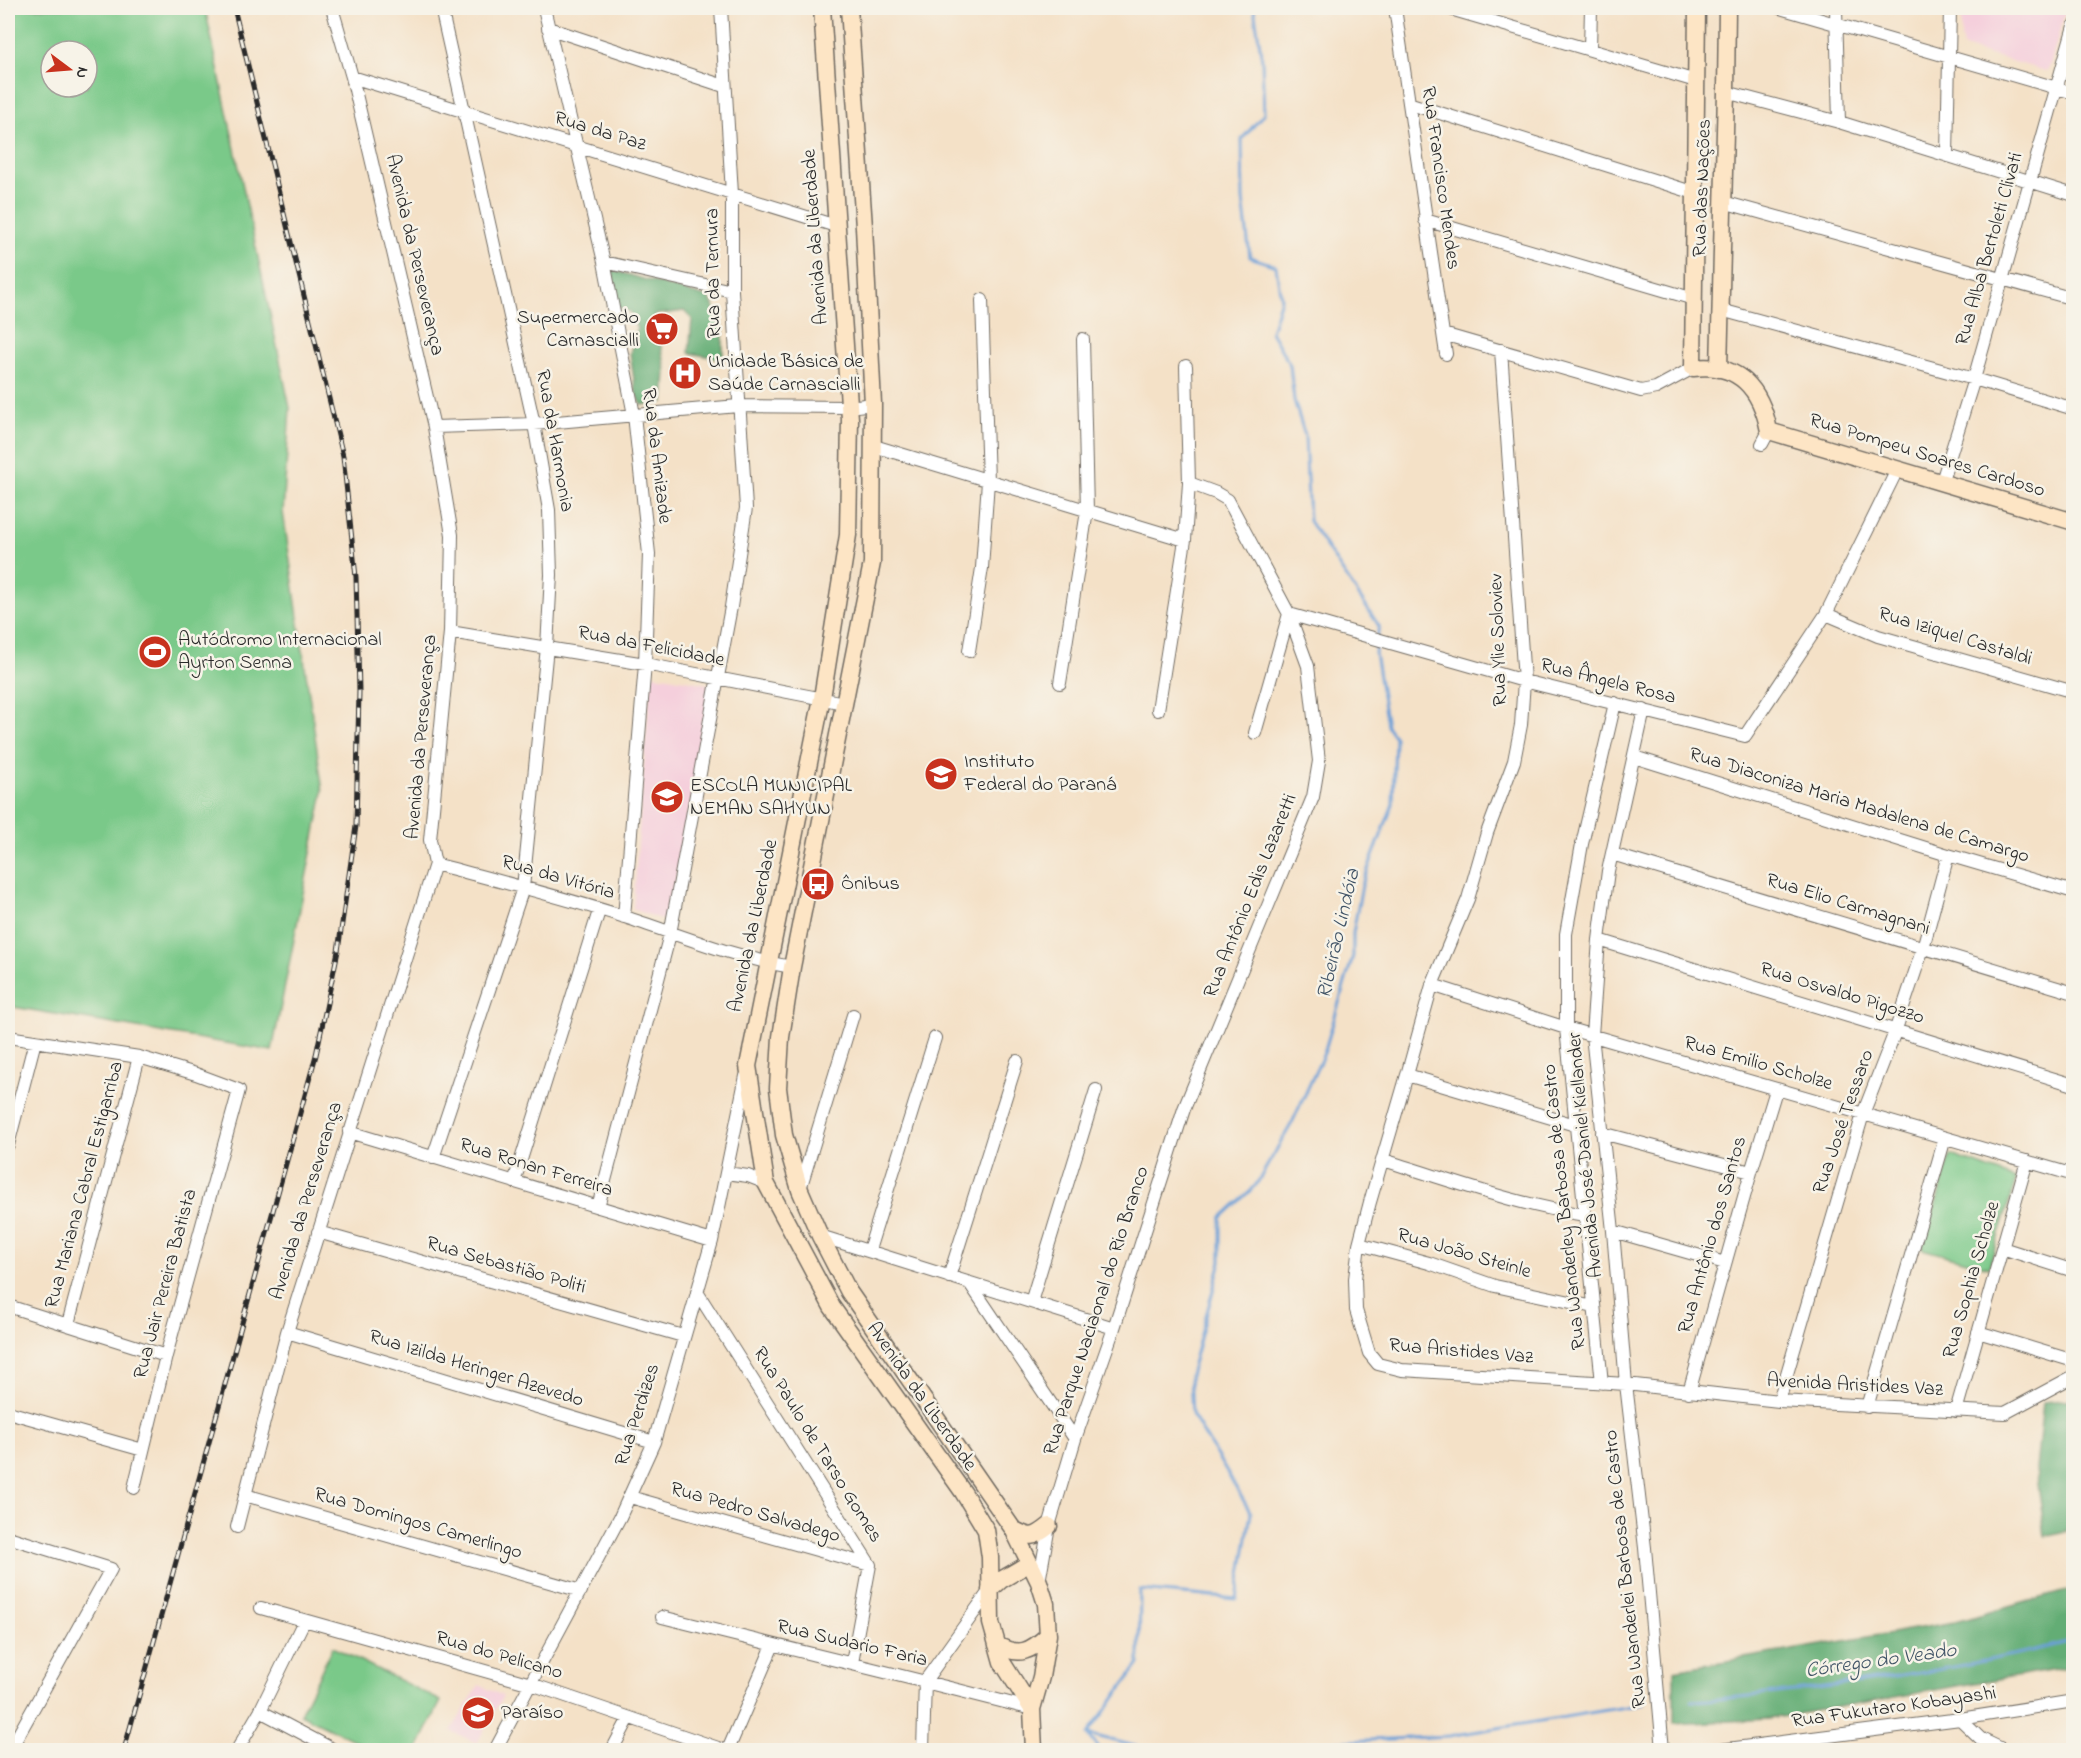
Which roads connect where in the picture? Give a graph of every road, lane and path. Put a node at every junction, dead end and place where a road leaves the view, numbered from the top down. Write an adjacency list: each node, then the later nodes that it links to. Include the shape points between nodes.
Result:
1 (332, 8): 21 (street, Avenida da Perseverança)
2 (441, 8): 28 (street, Rua da Harmonia)
3 (544, 8): 18 (street, Rua da Amizade)
4 (721, 8): 23 (street, Rua da Ternura)
5 (822, 8): 38 (street, Avenida da Liberdade)
6 (849, 8): 56 (street, Avenida da Liberdade)
7 (1395, 8): 27 (street, Rua Francisco Mendes)
8 (1447, 8): 15 (street)
9 (1591, 8): 19 (street)
10 (1697, 8): 22 (street, Rua das Nações)
11 (1727, 8): 25 (street, Rua das Nações)
12 (1780, 8): 16 (street)
13 (1836, 8): 16 (street)
14 (1950, 8): 20 (street)
15 (1483, 13): 19 (street)
16 (1835, 25): 20 (street); 29 (street)
17 (2073, 26): 24 (street, Rua Alba Bertoleti Clivati)
18 (549, 28): 23 (street); 30 (street, Rua da Amizade)
19 (1590, 49): 22 (street)
20 (1951, 58): 24 (street); 31 (street)
21 (352, 77): 28 (street, Rua da Paz); 62 (street, Avenida da Perseverança)
22 (1696, 81): 33 (street, Rua das Nações)
23 (724, 86): 34 (street, Rua da Ternura)
24 (2056, 88): 26 (street); 32 (street, Rua Alba Bertoleti Clivati)
25 (1726, 93): 29 (street); 36 (street, Rua das Nações)
26 (2073, 93)
27 (1411, 104): 33 (street); 37 (street, Rua Francisco Mendes)
28 (464, 110): 30 (street, Rua da Paz); 61 (street, Rua da Harmonia)
29 (1839, 122): 31 (street)
30 (576, 144): 34 (street, Rua da Paz); 39 (street, Rua da Amizade)
31 (1947, 156): 32 (street)
32 (2029, 181): 35 (street); 40 (street, Rua Alba Bertoleti Clivati)
33 (1695, 193): 42 (street, Rua das Nações)
34 (732, 194): 38 (street, Rua da Paz); 41 (street, Rua da Ternura)
35 (2073, 195)
36 (1723, 202): 40 (street); 45 (street, Rua das Nações)
37 (1425, 220): 42 (street); 48 (street, Rua Francisco Mendes)
38 (836, 226): 58 (street, Avenida da Liberdade)
39 (604, 262): 41 (street); 60 (street, Rua da Amizade)
40 (2002, 278): 43 (street); 55 (street, Rua Alba Bertoleti Clivati)
41 (732, 291): 57 (street, Rua da Ternura)
42 (1694, 299): 46 (street, Rua das Nações)
43 (2073, 299)
44 (982, 300): 65 (street)
45 (1721, 310): 47 (street, Rua das Nações); 55 (street)
46 (1694, 330): 47 (street); 53 (street, Rua das Nações)
47 (1720, 332): 54 (street, Rua das Nações)
48 (1443, 334): 50 (street); 51 (street, Rua Francisco Mendes)
49 (1083, 339): 68 (street)
50 (1501, 351): 53 (street, via 1641,391 1656,388); 78 (street, Rua Ylie Soloviev)
51 (1446, 354)
52 (1186, 366): 67 (street)
53 (1693, 368): 54 (street, Rua Pompeu Soares Cardoso)
54 (1719, 369): 64 (street, Rua Pompeu Soares Cardoso, via 1749,384 1760,400 1765,437)
55 (1974, 379): 59 (street); 66 (street, Rua Alba Bertoleti Clivati)
56 (873, 404): 58 (street); 63 (street, Avenida da Liberdade)
57 (738, 406): 58 (street); 60 (street); 77 (street, Rua da Ternura, via 746,508)
58 (849, 407): 81 (street, Avenida da Liberdade, via 848,536)
59 (2073, 409)
60 (634, 415): 61 (street); 76 (street, Rua da Amizade, via 649,554)
61 (534, 424): 62 (street); 74 (street, Rua da Harmonia, via 549,510)
62 (434, 427): 73 (street, Avenida da Perseverança, via 452,535)
63 (874, 446): 65 (street); 82 (street, Avenida da Liberdade, via 872,563)
64 (1898, 468): 66 (street, Rua Pompeu Soares Cardoso); 72 (street)
65 (988, 481): 68 (street); 75 (street, via 982,568)
66 (1942, 481): 69 (street, Rua Pompeu Soares Cardoso)
67 (1189, 483): 70 (street); 71 (street, Rua Antônio Edis Lazaretti, via 1228,500)
68 (1087, 511): 70 (street); 79 (street)
69 (2073, 522)
70 (1185, 540): 84 (street)
71 (1289, 614): 78 (street, Rua Ângela Rosa); 86 (street); 116 (street, Rua Antônio Edis Lazaretti, via 1308,666 1319,760 1313,797)
72 (1826, 614): 80 (street, Rua Iziquel Castaldi, via 1878,636); 85 (street, Rua Ângela Rosa, via 1745,736)
73 (450, 632): 74 (street, Rua da Felicidade); 90 (street, Avenida da Perseverança, via 430,840)
74 (547, 647): 76 (street, Rua da Felicidade); 91 (street, Rua da Harmonia)
75 (969, 651)
76 (645, 664): 77 (street, Rua da Felicidade); 94 (street, Rua da Amizade)
77 (718, 680): 81 (street, Rua da Felicidade); 95 (street)
78 (1524, 681): 83 (street, Rua Ângela Rosa); 100 (street, Rua Ylie Soloviev, via 1514,761 1468,899)
79 (1060, 682)
80 (2073, 692)
81 (822, 698): 82 (street, Rua da Felicidade); 98 (street, Avenida da Liberdade)
82 (844, 703): 99 (street, Avenida da Liberdade)
83 (1615, 703): 85 (street, Rua Ângela Rosa); 103 (street, Avenida José Daniel Kiellander, via 1582,844 1566,934)
84 (1158, 710)
85 (1644, 710): 87 (street, Avenida José Daniel Kiellander)
86 (1255, 733)
87 (1634, 757): 88 (street, Avenida José Daniel Kiellander); 89 (street, Rua Diaconiza Maria Madalena de Camargo)
88 (1612, 854): 96 (street, Avenida José Daniel Kiellander); 97 (street, Rua Elio Carmagnani)
89 (1948, 855): 92 (street, Rua Diaconiza Maria Madalena de Camargo); 97 (street, Rua José Tessaro)
90 (435, 864): 91 (street, Rua da Vitória); 119 (street, Avenida da Perseverança)
91 (524, 888): 93 (street, Rua da Vitória); 123 (street, Rua da Harmonia)
92 (2073, 892)
93 (599, 911): 94 (street, Rua da Vitória); 129 (street)
94 (624, 917): 95 (street, Rua da Vitória)
95 (670, 934): 98 (street, Rua da Vitória); 132 (street)
96 (1599, 940): 104 (street, Rua Osvaldo Pigozzo); 105 (street, Avenida José Daniel Kiellander)
97 (1923, 948): 101 (street, Rua Elio Carmagnani); 104 (street, Rua José Tessaro)
98 (769, 964): 99 (street, Rua da Vitória); 111 (street, Avenida da Liberdade)
99 (792, 967): 131 (street, Avenida da Liberdade, via 778,1088 784,1135)
100 (1432, 985): 103 (street, Rua Emilio Scholze); 112 (street, Rua Ylie Soloviev)
101 (2073, 993)
102 (853, 1015): 131 (street)
103 (1566, 1028): 105 (street, Rua Emilio Scholze); 118 (street, Rua Wanderley Barbosa de Castro)
104 (1895, 1032): 113 (street, Rua Osvaldo Pigozzo); 117 (street, Rua José Tessaro)
105 (1592, 1035): 115 (street, Rua Emilio Scholze); 120 (street, Avenida José Daniel Kiellander)
106 (8, 1037): 108 (street)
107 (935, 1038): 140 (street)
108 (35, 1041): 109 (street); 122 (street)
109 (139, 1057): 149 (street, Rua Mariana Cabral Estigarriba); 154 (street, Rua Jair Pereira Batista, via 238,1090)
110 (1017, 1060): 143 (street)
111 (748, 1066): 127 (street, Rua Perdizes); 130 (street, Avenida da Liberdade)
112 (1407, 1075): 118 (street); 124 (street, Rua Aristides Vaz)
113 (2073, 1085)
114 (1096, 1090): 146 (street)
115 (1776, 1090): 117 (street, Rua Emilio Scholze); 126 (street, Rua Antônio dos Santos)
116 (1184, 1109): 150 (street, Rua Parque Naciaonal do Rio Branco)
117 (1863, 1114): 121 (street, Rua Emilio Scholze); 160 (street, Rua José Tessaro)
118 (1575, 1125): 133 (street, Rua Wanderley Barbosa de Castro)
119 (349, 1132): 123 (street, Rua Ronan Ferreira); 135 (street, Avenida da Perseverança)
120 (1602, 1133): 126 (street); 134 (street, Avenida José Daniel Kiellander)
121 (1945, 1138): 125 (street, Rua Emilio Scholze); 161 (street)
122 (8, 1145)
123 (434, 1158): 129 (street, Rua Ronan Ferreira)
124 (1383, 1160): 133 (street, via 1517,1200); 138 (street, Rua Aristides Vaz)
125 (2026, 1161): 128 (street, Rua Emilio Scholze); 139 (street, Rua Sophia Scholze)
126 (1751, 1172): 141 (street, Rua Antônio dos Santos)
127 (726, 1173): 130 (street); 137 (street, Rua Perdizes)
128 (2073, 1175)
129 (514, 1182): 132 (street, Rua Ronan Ferreira)
130 (766, 1183): 177 (street, Avenida da Liberdade, via 832,1307 986,1530)
131 (800, 1190): 136 (street, Avenida da Liberdade)
132 (598, 1207): 137 (street, Rua Ronan Ferreira)
133 (1585, 1215): 148 (street, Rua Wanderley Barbosa de Castro)
134 (1613, 1231): 141 (street); 158 (street, Avenida José Daniel Kiellander)
135 (318, 1232): 151 (street, Avenida da Perseverança); 153 (street, Rua Sebastião Politi)
136 (820, 1236): 140 (street); 172 (street, Avenida da Liberdade, via 849,1292)
137 (712, 1241): 145 (street, Rua Perdizes)
138 (1359, 1244): 148 (street, Rua João Steinle, via 1495,1286); 157 (street, Rua Aristides Vaz, via 1356,1310 1369,1353 1378,1364 1402,1370)
139 (2002, 1248): 142 (street); 152 (street, Rua Sophia Scholze)
140 (869, 1250): 143 (street)
141 (1725, 1263): 159 (street, Rua Antônio dos Santos)
142 (2073, 1271)
143 (949, 1276): 144 (street)
144 (971, 1285): 146 (street); 164 (street)
145 (697, 1292): 153 (street, Rua Perdizes); 175 (street, Rua Paulo de Tarso Gomes)
146 (1031, 1302): 150 (street)
147 (8, 1306): 149 (street)
148 (1594, 1307): 157 (street, Rua Wanderley Barbosa de Castro)
149 (68, 1324): 154 (street)
150 (1114, 1328): 164 (street, Rua Parque Naciaonal do Rio Branco)
151 (287, 1332): 165 (street, Rua Izilda Heringer Azevedo); 168 (street, Avenida da Perseverança)
152 (1978, 1332): 155 (street); 162 (street, Rua Sophia Scholze)
153 (683, 1336): 165 (street, Rua Perdizes)
154 (166, 1356): 166 (street, Rua Jair Pereira Batista)
155 (2073, 1361)
156 (2073, 1376): 162 (street, Avenida Aristides Vaz, via 2005,1413)
157 (1602, 1383): 158 (street, Rua Aristides Vaz)
158 (1626, 1384): 159 (street, Avenida Aristides Vaz); 202 (street, Rua Wanderlei Barbosa de Castro)
159 (1689, 1392): 160 (street, Avenida Aristides Vaz)
160 (1779, 1401): 161 (street, Avenida Aristides Vaz)
161 (1867, 1407): 162 (street, Avenida Aristides Vaz)
162 (1956, 1411)
163 (8, 1412): 166 (street)
164 (1075, 1439): 170 (street, Rua Parque Naciaonal do Rio Branco)
165 (654, 1442): 169 (street, Rua Perdizes)
166 (143, 1450): 167 (street, Rua Jair Pereira Batista)
167 (134, 1488)
168 (245, 1495): 171 (street, Avenida da Perseverança); 178 (street, Rua Domingos Camerlingo)
169 (630, 1497): 175 (street, Rua Pedro Salvadego); 178 (street, Rua Perdizes)
170 (1048, 1526): 172 (street, via 1038,1536); 174 (street, Rua Parque Naciaonal do Rio Branco); 176 (street, Rua Parque Naciaonal do Rio Branco)
171 (237, 1527)
172 (1013, 1529): 174 (street, Avenida da Liberdade)
173 (9, 1541): 194 (street, via 111,1569)
174 (1030, 1563): 176 (street); 177 (street)
175 (870, 1565): 185 (street, Rua Paulo de Tarso Gomes)
176 (1039, 1582): 182 (street, via 1046,1604)
177 (990, 1590): 184 (street, Avenida da Liberdade, via 991,1623); 186 (street)
178 (581, 1591): 187 (street, Rua Perdizes)
179 (261, 1608): 181 (street, Rua do Pelicano)
180 (662, 1617): 183 (street, Rua Sudario Faria)
181 (303, 1621): 187 (street, Rua do Pelicano); 190 (street)
182 (1048, 1635): 184 (street, via 1035,1647 1020,1651); 189 (street)
183 (773, 1645): 185 (street, Rua Sudario Faria); 199 (street)
184 (997, 1645): 189 (street, Avenida da Liberdade, via 1002,1662)
185 (852, 1663): 186 (street, Rua Sudario Faria)
186 (925, 1681): 189 (street, Rua Sudario Faria); 200 (street)
187 (531, 1684): 191 (street, Rua do Pelicano); 197 (street, Rua Perdizes)
188 (2073, 1701): 192 (street, Rua Fukutaro Kobayashi)
189 (1032, 1709): 201 (street)
190 (260, 1711): 195 (street); 196 (street)
191 (629, 1718): 198 (street); 199 (street, Rua do Pelicano)
192 (1960, 1719): 193 (street, Rua Fukutaro Kobayashi); 204 (street, via 1981,1739)
193 (1782, 1747): 203 (street, Rua Fukutaro Kobayashi)
194 (10, 1750)
195 (237, 1750)
196 (334, 1750)
197 (495, 1750)
198 (612, 1750)
199 (726, 1750)
200 (923, 1750)
201 (1034, 1750)
202 (1664, 1750)
203 (1720, 1750)
204 (2004, 1750)

